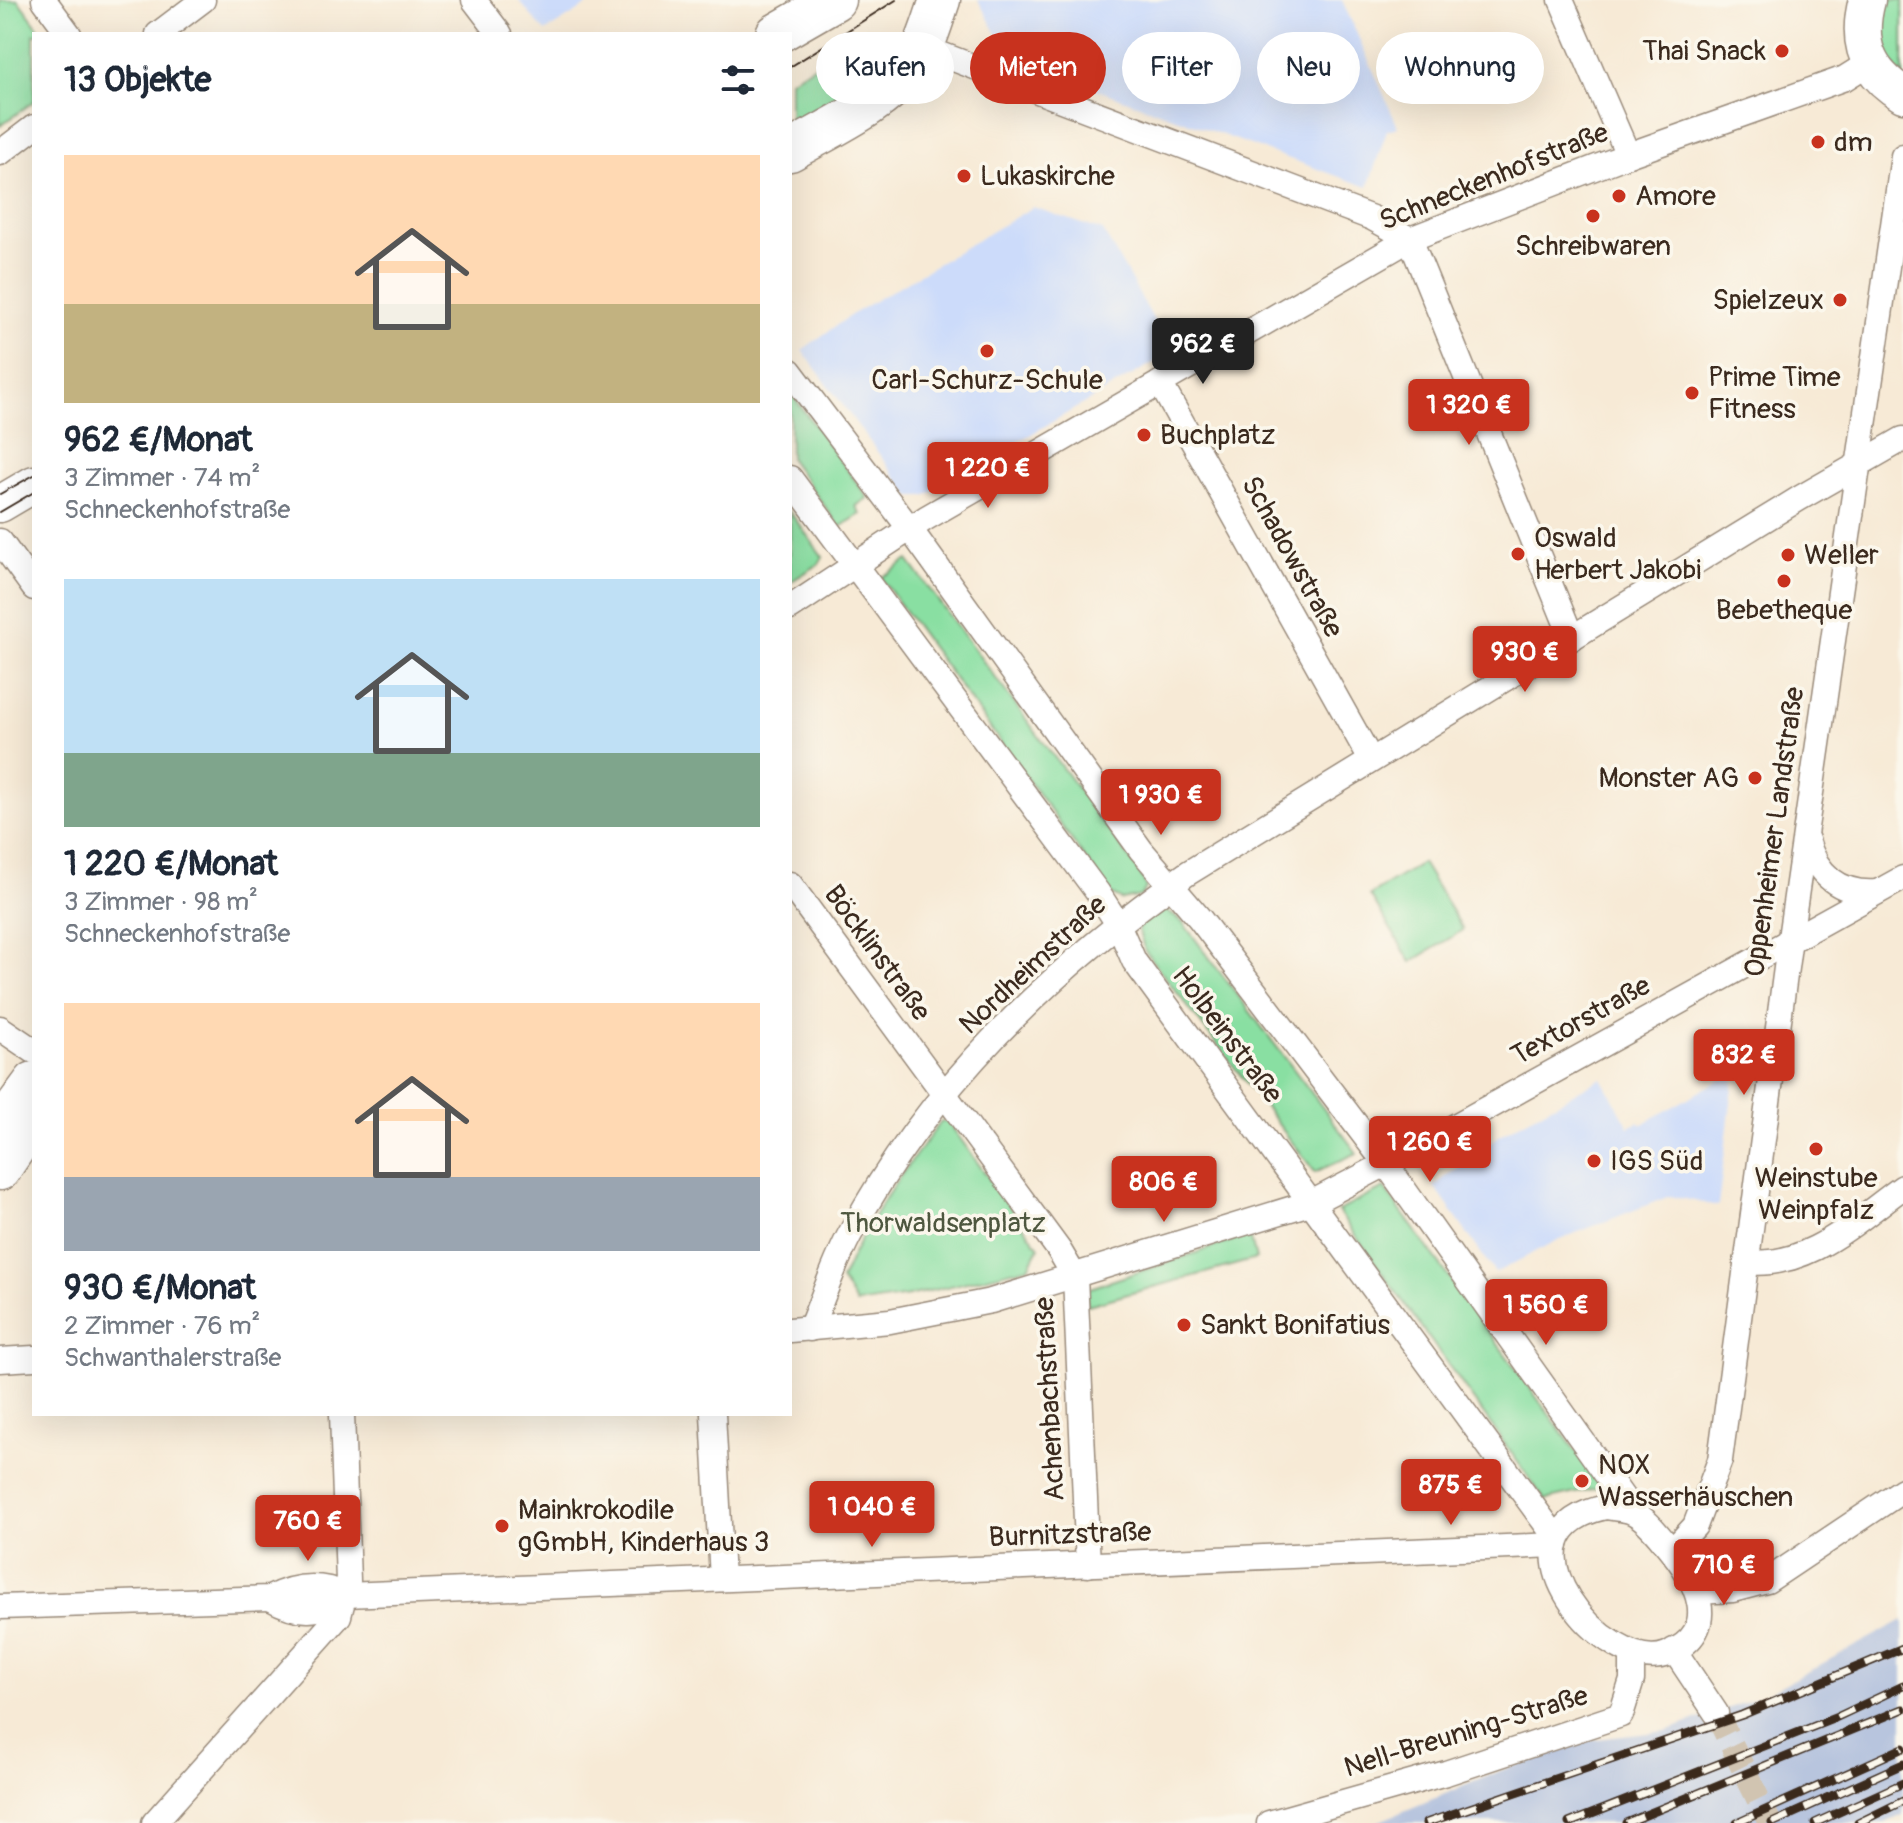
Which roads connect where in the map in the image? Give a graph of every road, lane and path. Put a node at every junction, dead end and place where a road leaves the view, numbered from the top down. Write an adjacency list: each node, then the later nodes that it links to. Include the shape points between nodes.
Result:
1 (44, 0): 9 (street)
2 (203, 0): 10 (street)
3 (474, 0): 11 (street)
4 (835, 0): 12 (main road)
5 (924, 0): 13 (main road)
6 (940, 0): 14 (main road)
7 (1561, 0): 22 (street)
8 (1867, 0): 16 (street, via 1861,32)
9 (68, 32)
10 (161, 32)
11 (498, 32)
12 (779, 32)
13 (923, 32)
14 (928, 32)
15 (954, 59): 24 (street, via 1372,218)
16 (1869, 63): 17 (street); 22 (street, Schneckenhofstraße, via 1845,78)
17 (1902, 93)
18 (867, 104): 20 (main road)
19 (32, 129): 21 (street)
20 (792, 150)
21 (0, 153)
22 (1628, 155): 24 (street, Schneckenhofstraße)
23 (1903, 156): 28 (street, Oppenheimer Landstraße)
24 (1410, 239): 26 (street, Schneckenhofstraße); 37 (street)
25 (792, 374): 32 (street, Holbeinstraße)
26 (1160, 383): 32 (street, Schneckenhofstraße); 38 (street, Schadowstraße)
27 (1903, 439): 28 (street, Nordheimstraße)
28 (1857, 465): 37 (street, Nordheimstraße); 39 (street, Oppenheimer Landstraße)
29 (792, 481): 34 (street, Holbeinstraße)
30 (32, 485): 31 (street)
31 (0, 504)
32 (910, 529): 34 (street); 41 (street, Holbeinstraße)
33 (0, 541): 35 (street)
34 (852, 565): 36 (street); 45 (street, Holbeinstraße)
35 (32, 585)
36 (792, 607)
37 (1572, 638): 38 (street, Nordheimstraße)
38 (1371, 760): 41 (street, Nordheimstraße)
39 (1806, 836): 43 (street, via 1815,863 1831,881 1862,893); 46 (street, Oppenheimer Landstraße)
40 (1903, 878): 43 (street, Textorstraße)
41 (1169, 886): 45 (street, Nordheimstraße); 53 (street, Holbeinstraße, via 1200,919)
42 (792, 892): 44 (street, Böcklinstraße)
43 (1877, 892): 46 (street, Textorstraße)
44 (798, 914): 50 (street, Böcklinstraße)
45 (1118, 924): 50 (street, Nordheimstraße, via 1032,1000); 56 (street, Holbeinstraße, via 1134,961)
46 (1790, 938): 53 (street, Textorstraße); 57 (street, Oppenheimer Landstraße)
47 (0, 1028): 48 (street)
48 (32, 1050)
49 (32, 1085): 52 (main road)
50 (944, 1095): 58 (street); 59 (street, via 852,1231)
51 (32, 1123): 54 (main road)
52 (0, 1128)
53 (1386, 1164): 56 (street, Textorstraße); 66 (street, Holbeinstraße)
54 (0, 1170)
55 (1903, 1187): 57 (street, via 1808,1253 1777,1263)
56 (1313, 1202): 58 (street, Textorstraße); 65 (street, Holbeinstraße)
57 (1746, 1262): 69 (street, Oppenheimer Landstraße, via 1720,1460 1695,1526)
58 (1075, 1277): 59 (street, Textorstraße, via 936,1313); 70 (street, Achenbachstraße)
59 (800, 1330)
60 (32, 1358): 61 (street)
61 (0, 1360)
62 (342, 1416): 73 (street)
63 (713, 1416): 71 (street)
64 (1903, 1490): 72 (street, via 1767,1581)
65 (1523, 1491): 67 (street, Holbeinstraße); 68 (street, via 1528,1517 1524,1530)
66 (1633, 1512): 67 (street, via 1606,1507 1586,1511 1568,1520); 69 (street)
67 (1556, 1542): 68 (street, Burnitzstraße); 76 (street, via 1553,1562 1563,1589 1590,1624)
68 (1502, 1549): 70 (street, Burnitzstraße)
69 (1672, 1551): 72 (street)
70 (1088, 1565): 71 (street, Burnitzstraße)
71 (722, 1579): 73 (street, Burnitzstraße)
72 (1698, 1592): 75 (street, via 1696,1630 1685,1646)
73 (346, 1595): 74 (street, Burnitzstraße, via 329,1587 291,1588 270,1598); 78 (street, via 339,1616)
74 (0, 1607)
75 (1674, 1650): 76 (street, via 1662,1656); 77 (street)
76 (1632, 1654): 79 (street, Nell-Breuning-Straße, via 1632,1680 1621,1715 1446,1773)
77 (1716, 1713)
78 (154, 1823)
79 (1269, 1823)

